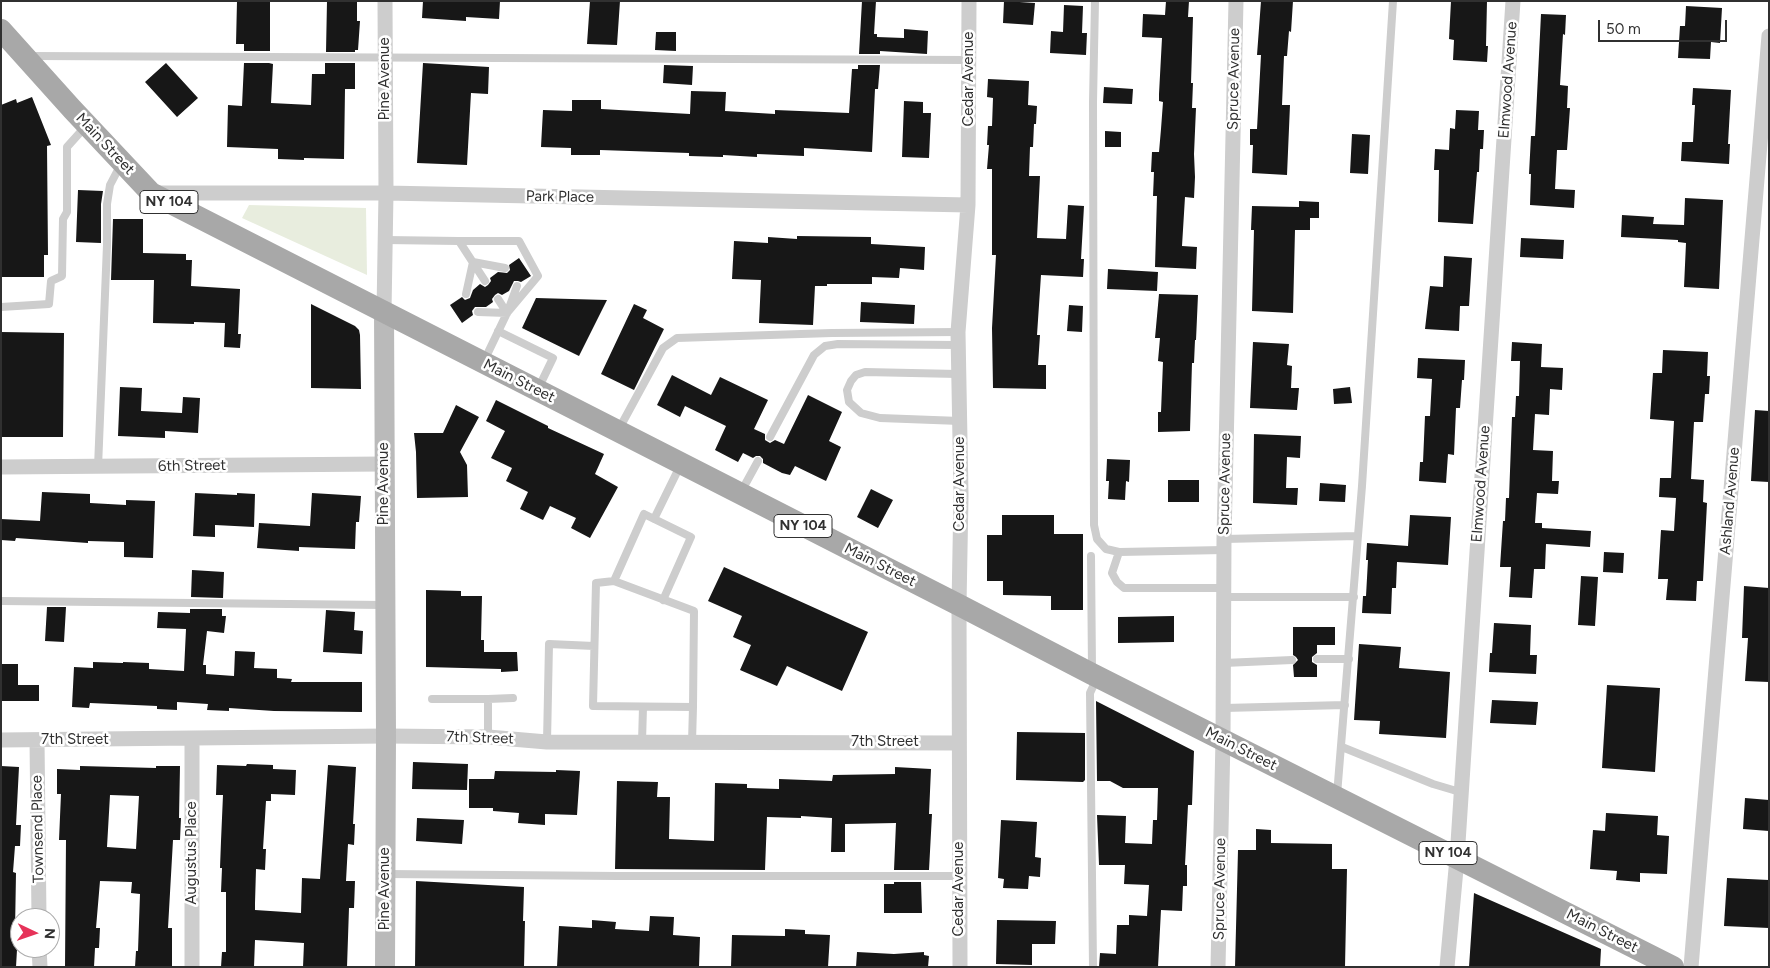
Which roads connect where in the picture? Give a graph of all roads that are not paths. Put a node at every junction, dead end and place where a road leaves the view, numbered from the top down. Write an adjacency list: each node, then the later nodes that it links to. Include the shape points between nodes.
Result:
1 (385, 1): 10 (street, Pine Avenue)
2 (969, 1): 11 (street, Cedar Avenue)
3 (1095, 1): 46 (lane, via 1092,102 1094,525 1097,539 1106,549)
4 (1236, 1): 45 (street, Spruce Avenue)
5 (1393, 1): 44 (lane)
6 (1513, 1): 79 (street, Elmwood Avenue)
7 (1, 30): 9 (main road, Main Street / NY 104)
8 (1769, 36): 92 (street, Ashland Avenue)
9 (24, 56): 10 (lane); 12 (main road, Main Street / NY 104)
10 (385, 57): 11 (lane); 15 (street, Pine Avenue)
11 (968, 60): 16 (street, Cedar Avenue)
12 (87, 126): 13 (main road, Main Street / NY 104); 25 (lane, via 67,147 67,212 63,220 62,276 51,280 49,304)
13 (122, 162): 14 (main road, Main Street / NY 104); 41 (lane, via 110,185 107,204)
14 (151, 193): 15 (street, Park Place); 26 (main road, Main Street / NY 104)
15 (386, 193): 16 (street, Park Place); 17 (street, Pine Avenue)
16 (968, 205): 30 (street, Cedar Avenue)
17 (385, 240): 18 (lane); 26 (street, Pine Avenue)
18 (459, 241): 19 (lane); 28 (lane, via 519,241 538,276)
19 (473, 262): 20 (lane); 21 (lane); 23 (lane)
20 (505, 268)
21 (485, 281)
22 (516, 286): 28 (lane)
23 (466, 294)
24 (498, 299): 28 (lane)
25 (1, 307)
26 (384, 311): 31 (main road, Main Street / NY 104); 38 (main road, Pine Avenue)
27 (478, 312): 28 (lane)
28 (507, 313): 29 (lane)
29 (498, 332): 31 (lane); 33 (lane, via 554,358)
30 (958, 339): 32 (street, Cedar Avenue); 35 (lane, via 832,333 677,338 663,348); 36 (lane, via 824,346 814,355)
31 (483, 362): 33 (main road, Main Street / NY 104)
32 (958, 374): 34 (street, Cedar Avenue); 34 (lane, via 864,372 856,375 847,390 850,402 861,413 880,418)
33 (538, 390): 35 (main road, Main Street / NY 104)
34 (960, 421): 54 (street, Cedar Avenue)
35 (618, 431): 39 (main road, Main Street / NY 104)
36 (770, 437)
37 (758, 461): 42 (lane)
38 (384, 464): 41 (street, 6th Street); 53 (main road, Pine Avenue)
39 (681, 464): 42 (main road, Main Street / NY 104); 43 (lane)
40 (1, 467): 41 (street, 6th Street)
41 (98, 467)
42 (740, 494): 54 (main road, Main Street / NY 104)
43 (654, 519): 48 (lane, via 644,514); 51 (lane, via 691,537)
44 (1358, 536): 45 (lane); 50 (lane)
45 (1224, 545): 46 (lane); 49 (street, Spruce Avenue)
46 (1119, 552): 49 (lane, via 1112,574 1124,588)
47 (1091, 556): 60 (lane)
48 (614, 581): 51 (lane); 55 (lane, via 596,583)
49 (1224, 593): 50 (lane); 59 (street, Spruce Avenue)
50 (1354, 597): 57 (lane)
51 (663, 600): 66 (lane, via 694,611)
52 (1, 601): 53 (lane)
53 (384, 604): 68 (main road, Pine Avenue)
54 (958, 604): 60 (main road, Main Street / NY 104); 77 (street, Cedar Avenue)
55 (594, 646): 65 (lane, via 593,706); 74 (lane, via 549,644)
56 (1317, 659): 57 (lane)
57 (1349, 659): 64 (lane)
58 (1292, 660): 59 (lane)
59 (1224, 663): 67 (street, Spruce Avenue)
60 (1094, 676): 71 (main road, Main Street / NY 104); 88 (lane, via 1090,693)
61 (488, 698): 62 (lane); 63 (lane); 69 (lane)
62 (513, 698)
63 (432, 699)
64 (1346, 705): 67 (lane); 78 (lane)
65 (643, 707): 66 (lane); 75 (lane)
66 (692, 707): 76 (lane)
67 (1224, 708): 71 (street, Spruce Avenue)
68 (386, 736): 69 (street, 7th Street); 70 (street, 7th Street); 82 (main road, Pine Avenue)
69 (488, 737): 74 (street, 7th Street)
70 (192, 739): 73 (street, 7th Street); 85 (street, Augustus Place)
71 (1223, 739): 80 (main road, Main Street / NY 104); 89 (street, Spruce Avenue)
72 (1, 740): 73 (street, 7th Street)
73 (37, 740): 84 (street, Townsend Place)
74 (547, 742): 75 (street, 7th Street)
75 (642, 742): 76 (street, 7th Street)
76 (692, 742): 77 (street, 7th Street)
77 (959, 743): 83 (street, Cedar Avenue)
78 (1342, 747): 79 (lane); 80 (lane)
79 (1460, 792): 81 (street, Elmwood Avenue)
80 (1337, 798): 81 (main road, Main Street / NY 104)
81 (1457, 858): 90 (street, Elmwood Avenue); 91 (main road, Main Street / NY 104)
82 (385, 874): 83 (lane); 86 (main road, Pine Avenue)
83 (959, 876): 87 (street, Cedar Avenue)
84 (39, 908)
85 (192, 967)
86 (385, 967)
87 (960, 967)
88 (1093, 967)
89 (1218, 967)
90 (1448, 967)
91 (1673, 967)
92 (1691, 967)

